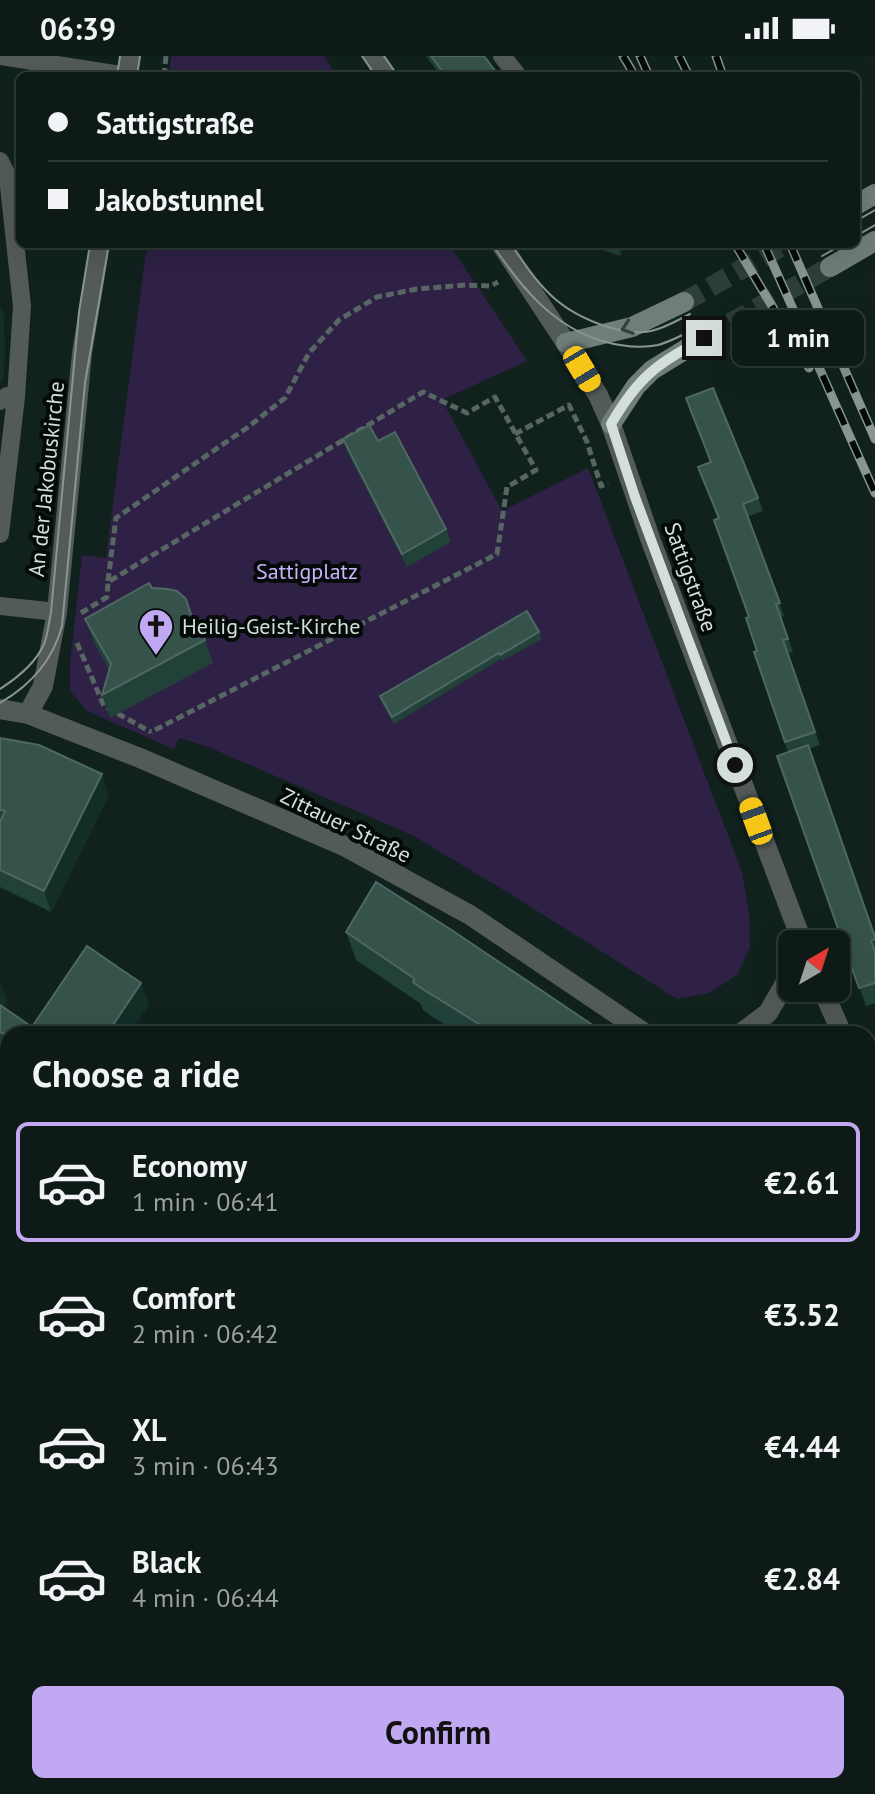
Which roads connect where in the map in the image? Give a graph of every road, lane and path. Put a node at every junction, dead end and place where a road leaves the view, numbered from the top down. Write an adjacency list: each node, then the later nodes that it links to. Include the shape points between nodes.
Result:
1 (0, 56): 3 (lane)
2 (502, 56): 4 (lane)
3 (102, 72)
4 (515, 72)
5 (0, 161): 14 (lane, via 8,177 22,306)
6 (875, 241): 9 (street)
7 (99, 248): 21 (street, An der Jakobuskirche, via 82,353)
8 (504, 248): 10 (street, Sattigstraße)
9 (830, 267)
10 (518, 270): 13 (street, Sattigstraße); 19 (path, via 491,286 417,289 377,297 339,320 309,353 285,398 116,518)
11 (684, 302): 13 (street, one-way to 13, via 632,327)
12 (704, 338): 16 (street, via 652,370)
13 (566, 343): 16 (street, Sattigstraße)
14 (8, 399): 18 (lane)
15 (561, 409): 17 (path)
16 (611, 424): 27 (street, Sattigstraße)
17 (515, 434): 19 (path, via 495,397 467,413 423,392); 25 (path, via 536,470 507,487 497,554)
18 (0, 534)
19 (108, 582): 21 (path, via 107,597 80,613)
20 (0, 606): 21 (lane)
21 (57, 612): 24 (street, An der Jakobuskirche, via 43,686)
22 (76, 642): 25 (path, via 104,706)
23 (0, 709): 24 (street, Zittauer Straße)
24 (28, 714): 26 (street, Zittauer Straße)
25 (151, 732): 26 (path)
26 (140, 758): 30 (street, Zittauer Straße, via 344,846 470,915)
27 (795, 930)
28 (778, 996): 31 (street, via 768,1013)
29 (828, 1002): 32 (street)
30 (634, 1026)
31 (751, 1026)
32 (839, 1026)

